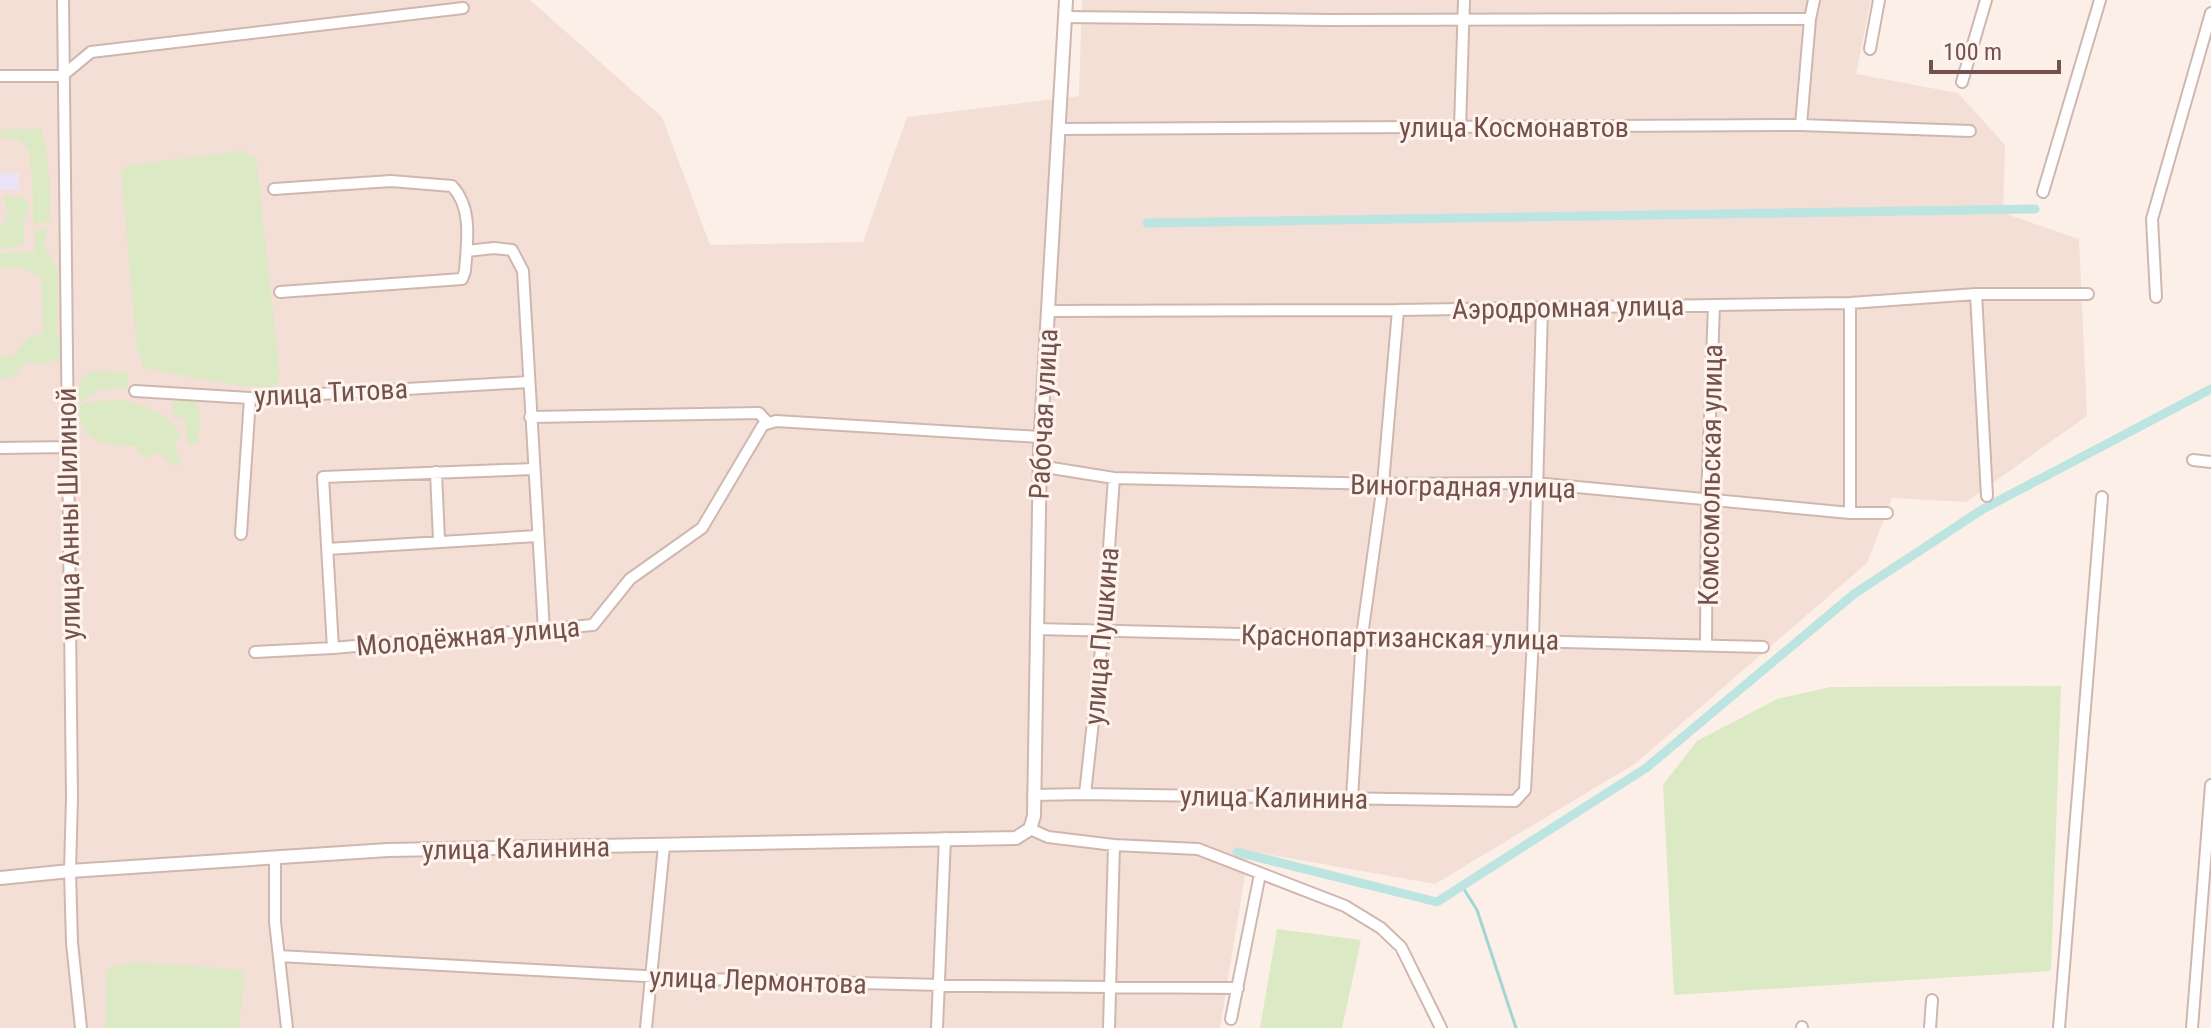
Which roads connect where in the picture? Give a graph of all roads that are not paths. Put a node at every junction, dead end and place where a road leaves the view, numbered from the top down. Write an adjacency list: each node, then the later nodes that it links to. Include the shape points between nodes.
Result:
1 (63, 0): 15 (street, улица Анны Шилиной)
2 (1066, 0): 10 (street, Рабочая улица)
3 (1464, 0): 12 (street)
4 (1814, 0): 11 (street)
5 (1879, 0): 13 (street)
6 (1986, 0): 16 (street)
7 (2100, 0): 22 (street)
8 (463, 8): 15 (street, via 91,52)
9 (2211, 13): 27 (street, via 2152,219)
10 (1065, 17): 12 (street); 19 (street, Рабочая улица)
11 (1810, 19): 12 (street); 17 (street)
12 (1464, 20): 18 (street)
13 (1870, 49)
14 (0, 76): 15 (street)
15 (62, 76): 39 (street, улица Анны Шилиной)
16 (1962, 82)
17 (1801, 125): 18 (street, улица Космонавтов); 20 (street, улица Космонавтов)
18 (1460, 128): 19 (street, улица Космонавтов)
19 (1059, 129): 32 (street, Рабочая улица)
20 (1970, 131)
21 (274, 189): 23 (street, via 391,181 452,186 463,198)
22 (2043, 192)
23 (467, 251): 24 (street, via 462,279); 33 (street, via 512,250 523,271)
24 (280, 292)
25 (1976, 294): 26 (street, Аэродромная улица); 28 (street, Аэродромная улица); 49 (street)
26 (2088, 294)
27 (2156, 297)
28 (1850, 303): 29 (street, Аэродромная улица); 52 (street)
29 (1714, 305): 30 (street, Аэродромная улица); 51 (street, Комсомольская улица)
30 (1542, 308): 31 (street, Аэродромная улица); 47 (street)
31 (1398, 310): 32 (street, Аэродромная улица); 48 (street)
32 (1048, 311): 38 (street, Рабочая улица)
33 (528, 382): 35 (street, улица Титова); 36 (street)
34 (135, 391): 35 (street, улица Титова)
35 (250, 398): 54 (street)
36 (530, 417): 37 (street, via 759,413); 44 (street)
37 (772, 422): 38 (street); 59 (street, Молодёжная улица, via 763,425 702,528 630,579 593,625)
38 (1040, 437): 43 (street, Рабочая улица)
39 (68, 447): 40 (street); 76 (street, улица Анны Шилиной)
40 (0, 448)
41 (2193, 460): 42 (street)
42 (2211, 462)
43 (1039, 466): 46 (street, Виноградная улица); 58 (street, Рабочая улица)
44 (533, 469): 45 (street); 55 (street)
45 (436, 472): 56 (street); 57 (street, via 323,477)
46 (1114, 478): 48 (street, Виноградная улица); 60 (street, улица Пушкина)
47 (1535, 483): 48 (street, Виноградная улица); 51 (street, Виноградная улица); 62 (street)
48 (1383, 484): 61 (street)
49 (1987, 496)
50 (2102, 497): 93 (street)
51 (1707, 501): 52 (street, Виноградная улица); 63 (street, Комсомольская улица)
52 (1850, 513): 53 (street, Виноградная улица)
53 (1887, 513)
54 (241, 534)
55 (537, 536): 56 (street); 59 (street)
56 (439, 540): 57 (street)
57 (327, 549): 65 (street)
58 (1036, 629): 60 (street, Краснопартизанская улица); 69 (street, Рабочая улица)
59 (544, 631): 65 (street, Молодёжная улица)
60 (1103, 631): 61 (street, Краснопартизанская улица); 68 (street, улица Пушкина)
61 (1362, 636): 62 (street, Краснопартизанская улица); 70 (street)
62 (1533, 639): 63 (street, Краснопартизанская улица); 70 (street, улица Калинина, via 1525,790 1515,801)
63 (1706, 644): 64 (street, Краснопартизанская улица)
64 (1763, 647)
65 (333, 648): 66 (street, Молодёжная улица)
66 (255, 652)
67 (2211, 785): 94 (street)
68 (1085, 794): 69 (street, улица Калинина); 70 (street, улица Калинина)
69 (1033, 795): 71 (street, Рабочая улица)
70 (1352, 798)
71 (1030, 829): 72 (street, улица Калинина, via 1016,838); 73 (street, via 1048,837)
72 (945, 838): 74 (street, улица Калинина); 81 (street)
73 (1114, 845): 77 (street, via 1198,849); 82 (street)
74 (664, 846): 75 (street, улица Калинина, via 402,849); 80 (street)
75 (275, 857): 76 (street, улица Калинина); 79 (street)
76 (70, 871): 78 (street, улица Калинина); 86 (street, улица Анны Шилиной)
77 (1260, 874): 83 (street); 91 (street, via 1345,906 1381,928 1401,947)
78 (0, 878)
79 (279, 956): 80 (street, улица Лермонтова); 87 (street)
80 (653, 977): 81 (street, улица Лермонтова); 88 (street)
81 (940, 985): 82 (street, улица Лермонтова); 89 (street)
82 (1110, 987): 83 (street, улица Лермонтова); 90 (street)
83 (1238, 988): 85 (street)
84 (1932, 1000): 92 (street)
85 (1231, 1019)
86 (81, 1028)
87 (287, 1028)
88 (646, 1028)
89 (937, 1028)
90 (1109, 1028)
91 (1441, 1028)
92 (1930, 1028)
93 (2059, 1028)
94 (2192, 1028)

